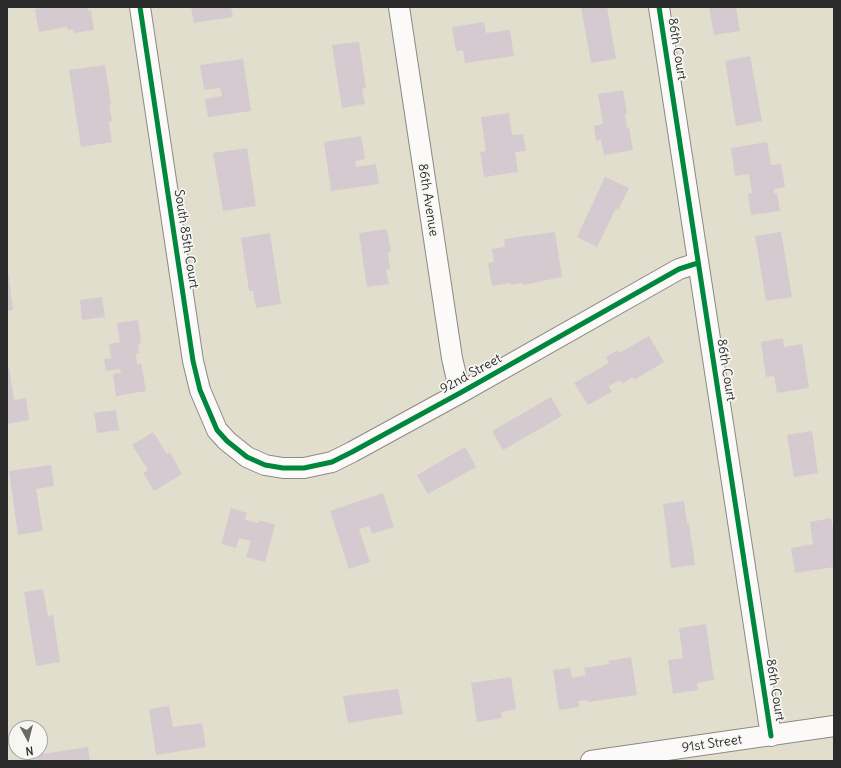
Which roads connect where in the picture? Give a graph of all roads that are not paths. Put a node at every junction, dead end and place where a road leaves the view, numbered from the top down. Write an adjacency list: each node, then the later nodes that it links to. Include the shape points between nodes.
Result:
1 (140, 7): 6 (street, South 85th Court, via 193,360 200,390 217,430)
2 (399, 7): 5 (street, 86th Avenue, via 452,358)
3 (659, 7): 4 (street, 86th Court)
4 (698, 263): 5 (street, 92nd Street, via 679,269); 8 (street, 86th Court)
5 (460, 393): 6 (street, 92nd Street, via 352,452 326,463 304,468 283,468 265,466)
6 (247, 457)
7 (834, 726): 8 (street, 91st Street)
8 (771, 736): 9 (street, 91st Street)
9 (591, 761)

